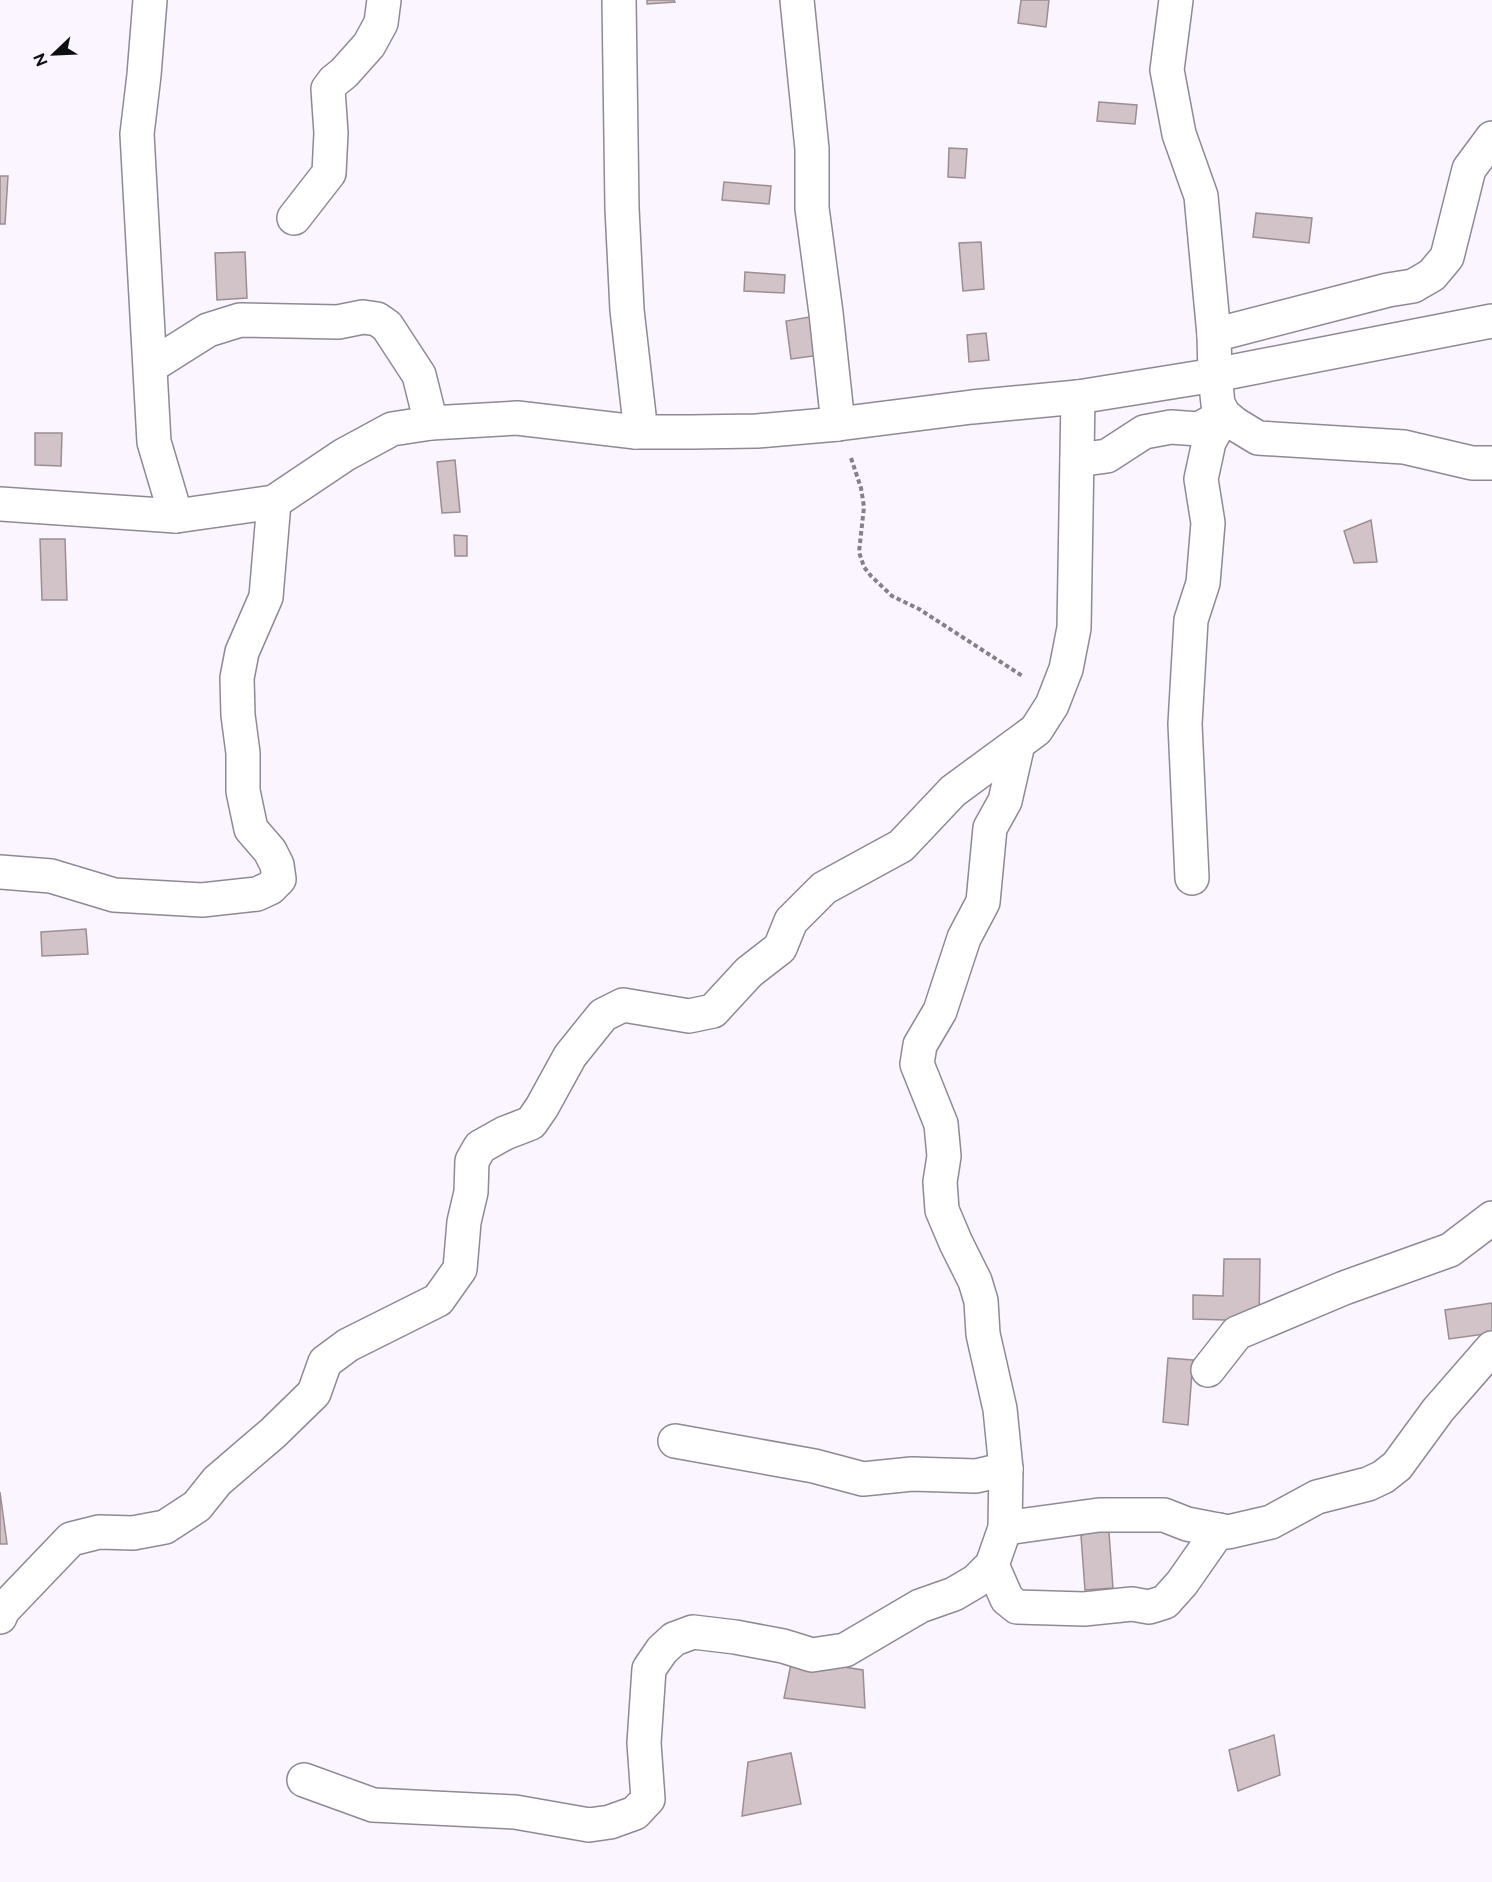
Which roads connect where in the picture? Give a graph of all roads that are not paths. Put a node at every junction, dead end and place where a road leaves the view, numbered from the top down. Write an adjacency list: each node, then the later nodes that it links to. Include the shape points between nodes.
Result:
1 (150, 0): 10 (street, via 137,135)
2 (384, 0): 7 (street, via 381,23 369,45 328,89 329,173)
3 (619, 0): 16 (street, via 624,253 639,414)
4 (797, 0): 15 (street, via 812,149 812,208)
5 (1176, 0): 9 (street, via 1167,70 1179,134 1201,196)
6 (1492, 138): 9 (street, via 1469,169 1447,257 1432,275 1413,286)
7 (294, 218)
8 (1492, 321): 11 (street)
9 (1214, 335): 11 (street)
10 (151, 366): 14 (street, via 208,330 240,320 377,319 387,326 419,375); 21 (street, via 154,442)
11 (1215, 375): 12 (street); 13 (street, via 1218,404)
12 (1078, 397): 15 (street); 17 (street)
13 (1224, 415): 17 (street, via 1199,429 1171,427 1144,432 1107,456); 18 (street, via 1258,438 1404,447 1472,463); 24 (street, via 1209,442 1201,479 1208,523 1203,583 1191,620 1185,724)
14 (431, 423): 16 (street, via 518,418); 19 (street, via 392,429 344,455)
15 (838, 424): 16 (street, via 757,431)
16 (636, 432)
17 (1077, 460): 22 (street, via 1074,628 1066,669 1052,705 1036,730)
18 (1492, 463)
19 (274, 502): 21 (street); 23 (street, via 266,597 242,652 237,678 243,790 251,829 278,865 279,879 257,894 202,900 114,894 51,876)
20 (0, 504): 21 (street)
21 (176, 516)
22 (1018, 744): 29 (street, via 1005,801 990,828 982,902 964,938 940,1011 920,1045 917,1064 940,1124 944,1156 940,1182 942,1210 981,1301 983,1334 1000,1408); 33 (street, via 953,791 901,846 824,888 791,921 780,948 749,972 713,1011 689,1016 623,1005 603,1015 570,1056 531,1123 480,1147 472,1161 460,1269 438,1300 348,1345 326,1362 314,1393 217,1481 197,1506 165,1527 133,1533 99,1532 71,1539)
23 (0, 872)
24 (1192, 878)
25 (1492, 1218): 27 (street, via 1450,1250 1344,1288 1238,1333)
26 (1492, 1348): 31 (street, via 1438,1410 1397,1466 1383,1477 1317,1497 1271,1522 1228,1532)
27 (1208, 1370)
28 (675, 1441): 29 (street, via 814,1466 863,1479 912,1474 976,1476)
29 (1006, 1469): 30 (street)
30 (1005, 1528): 31 (street, via 1099,1515 1164,1515); 32 (street)
31 (1219, 1530): 32 (street, via 1165,1602 1149,1607 1017,1607 1007,1599)
32 (992, 1565): 34 (street, via 976,1581 954,1594 920,1606 845,1650 812,1655 693,1632 674,1639 649,1669 644,1743 648,1799 635,1813 610,1822 589,1825 515,1812 373,1805)
33 (0, 1617)
34 (304, 1780)

